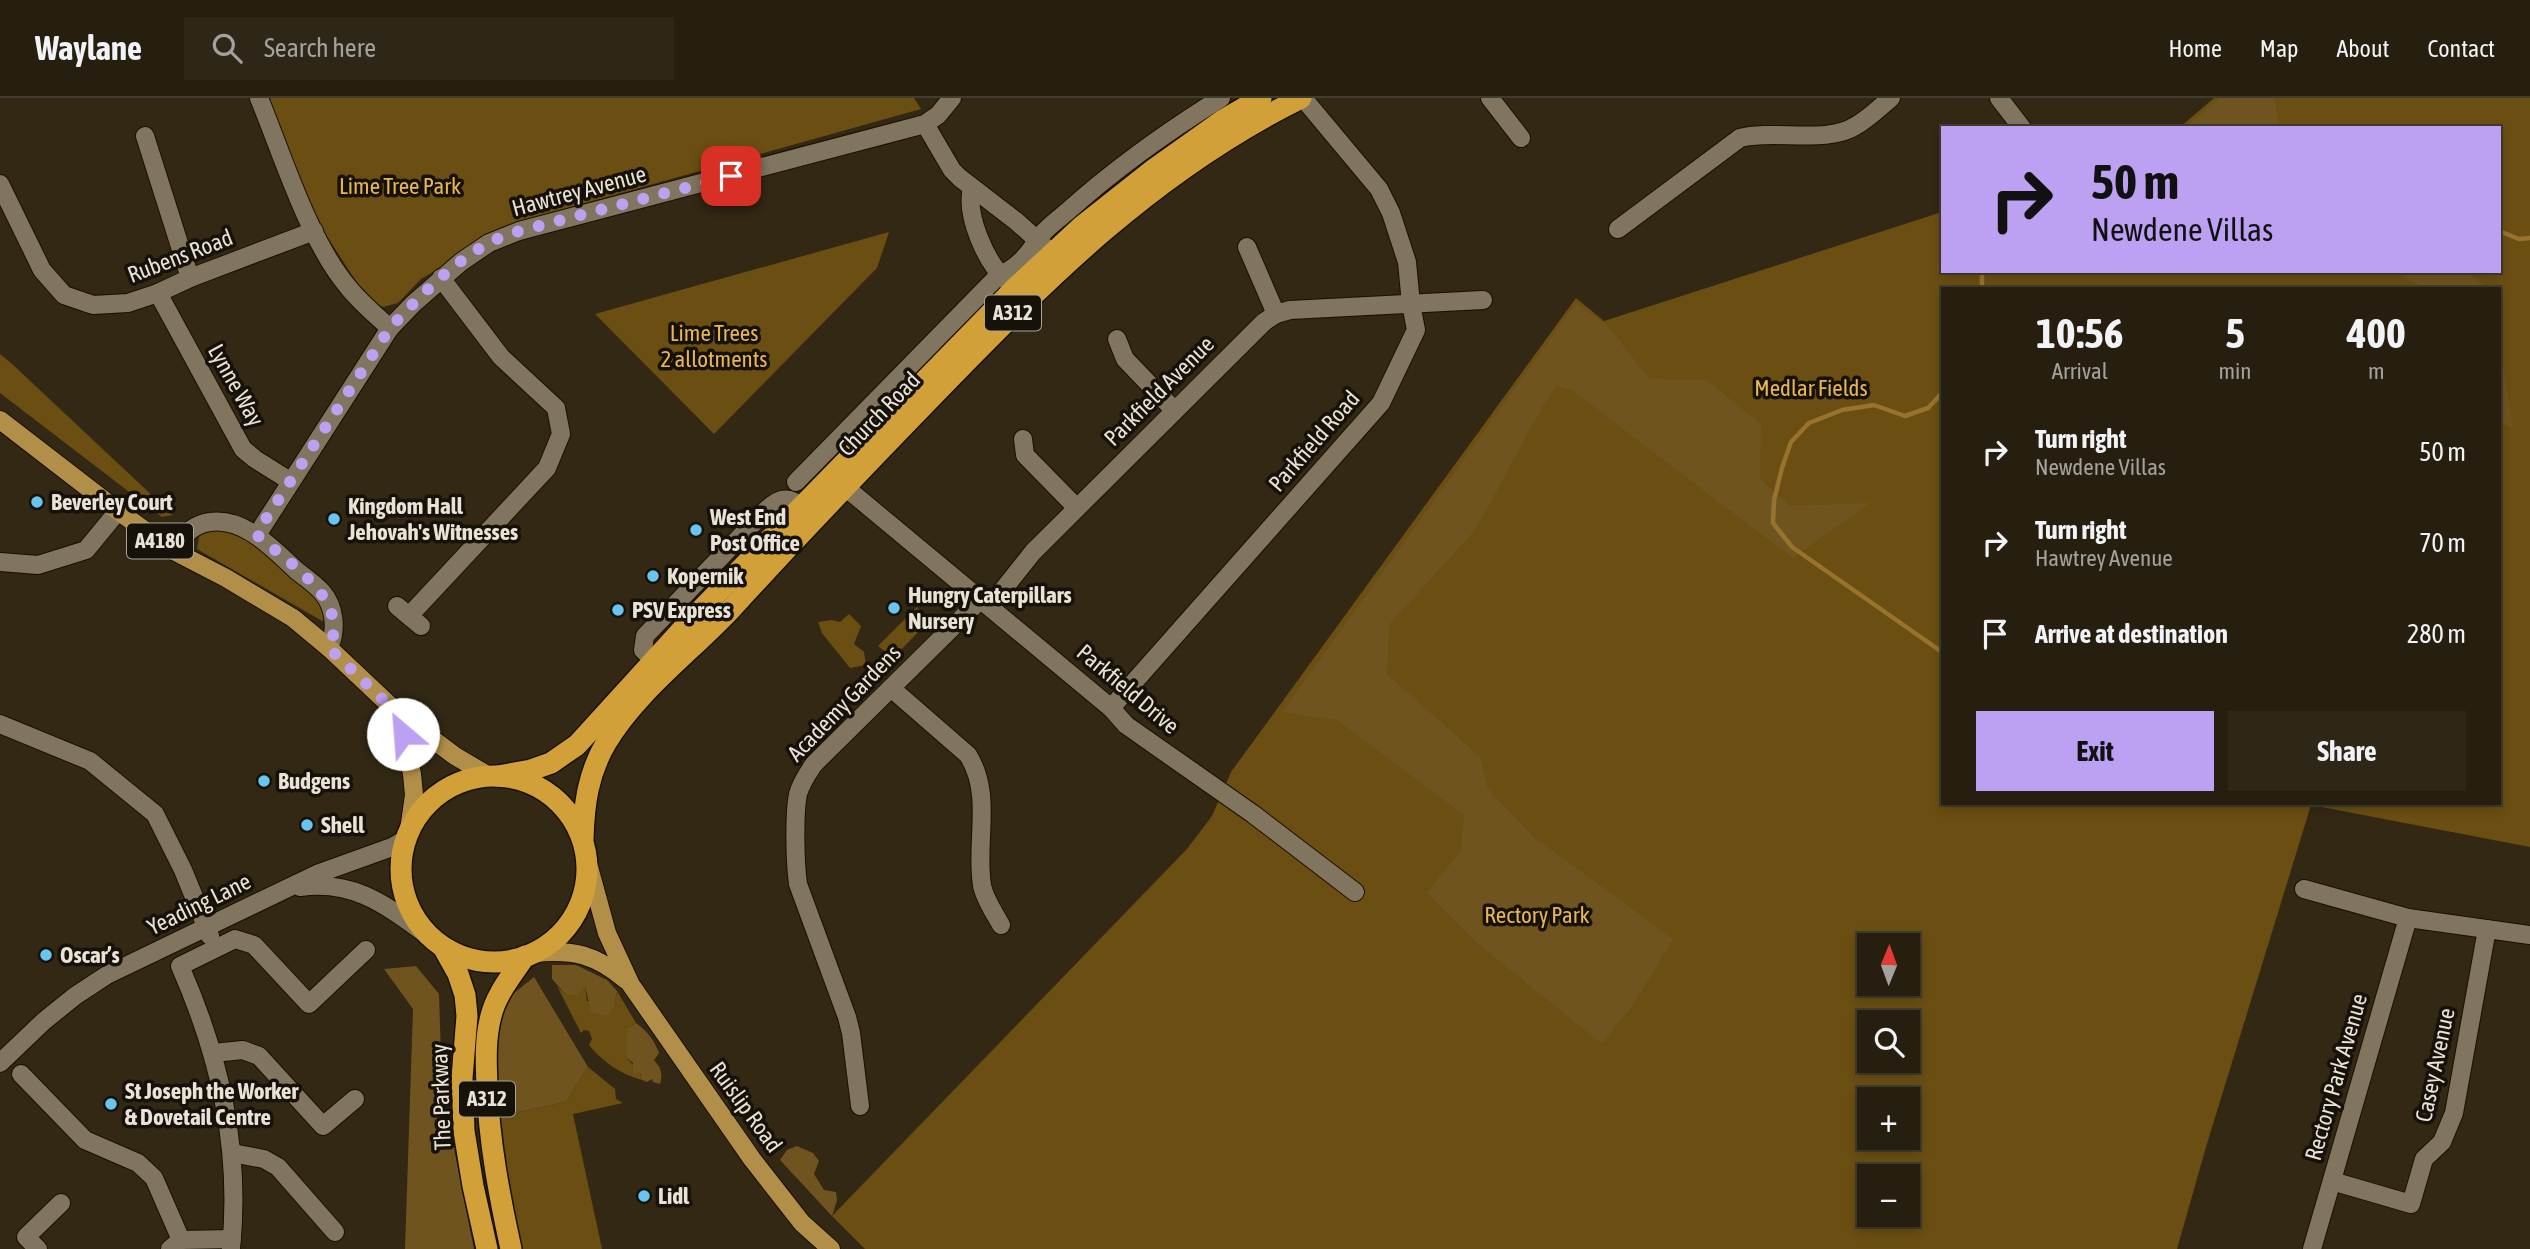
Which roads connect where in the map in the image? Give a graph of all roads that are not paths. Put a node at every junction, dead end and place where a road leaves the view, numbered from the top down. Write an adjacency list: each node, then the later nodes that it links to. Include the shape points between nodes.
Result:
1 (259, 98): 16 (street)
2 (953, 98): 9 (street)
3 (1222, 98): 17 (street, Church Road, via 1174,128 1068,210)
4 (1261, 98): 17 (highway, Church Road / A312)
5 (1302, 98): 24 (street, Parkfield Road, via 1379,188 1407,261); 33 (highway, Church Road / A312, via 1195,158 1093,239 1027,299)
6 (1490, 98): 12 (street)
7 (1891, 98): 15 (street, via 1856,127 1841,132 1740,138)
8 (1999, 98): 10 (street)
9 (925, 124): 14 (street, via 952,170); 20 (street, Hawtrey Avenue, via 519,231 489,243)
10 (2020, 126)
11 (145, 136): 19 (street)
12 (1521, 138)
13 (0, 184): 22 (street, Rubens Road, via 42,270 64,295 93,304 128,303)
14 (972, 188): 17 (street); 21 (street, via 970,206 980,242)
15 (1618, 229)
16 (314, 231): 19 (street, Rubens Road); 26 (street, via 346,285)
17 (1045, 246): 21 (highway, Church Road / A312)
18 (1247, 247): 25 (street)
19 (190, 278): 22 (street, Rubens Road)
20 (441, 278): 26 (street, Hawtrey Avenue); 40 (street, via 501,357 556,408 561,434 547,467)
21 (1007, 281): 32 (street, Church Road); 46 (highway, Church Road / A312, via 577,745 551,763)
22 (158, 293): 31 (street, Lynne Way, via 243,449)
23 (1483, 300): 24 (street)
24 (1410, 304): 25 (street); 43 (street, Parkfield Road, via 1416,330 1381,403)
25 (1276, 314): 28 (street, Parkfield Avenue)
26 (390, 328): 31 (street, Hawtrey Avenue)
27 (1117, 339): 28 (street, via 1125,359)
28 (1174, 410): 34 (street, Parkfield Avenue)
29 (0, 420): 35 (main road, A4180)
30 (1023, 439): 34 (street, via 1025,455)
31 (290, 481): 36 (street, Hawtrey Avenue)
32 (796, 482)
33 (845, 487): 39 (street, Parkfield Drive); 48 (highway, Church Road / A312, via 614,731 592,773 584,806)
34 (1077, 508): 39 (street, Parkfield Avenue)
35 (118, 511): 37 (main road, A4180); 38 (street, via 86,550 38,565)
36 (257, 535): 37 (street, via 211,522 192,528); 41 (street, via 322,593 333,616)
37 (172, 550): 41 (main road, A4180, via 262,598)
38 (0, 562)
39 (985, 603): 42 (street, Academy Gardens); 43 (street, Parkfield Drive)
40 (409, 616)
41 (329, 648): 44 (main road, A4180)
42 (891, 688): 53 (street, via 968,755 977,769 982,786 982,887); 66 (street, Academy Gardens, via 814,764 798,794 798,884 849,1025)
43 (1111, 708): 51 (street, Parkfield Drive, via 1126,726)
44 (399, 715): 46 (main road, A4180); 47 (main road, via 414,795)
45 (0, 724): 54 (street, via 90,761 155,814)
46 (494, 776): 47 (highway, A312, via 457,784 436,796); 48 (highway, A312, via 542,789 573,820)
47 (408, 835): 50 (street, Yeading Lane, via 392,847); 57 (highway, A312, via 401,867 404,892 414,916)
48 (585, 850): 60 (highway, A312, via 586,884 579,908 552,942); 61 (main road, Ruislip Road, via 607,933)
49 (2304, 889): 52 (street)
50 (285, 890): 54 (street, Yeading Lane); 57 (street, Yeading Lane, via 319,884 353,889 382,903)
51 (1355, 892)
52 (2408, 918): 55 (street); 68 (street, Rectory Park Avenue)
53 (1001, 926)
54 (205, 927): 58 (street); 63 (street, Yeading Lane, via 107,975 75,996)
55 (2487, 929): 56 (street); 68 (street, Casey Avenue, via 2454,1113 2442,1142 2424,1159 2411,1204)
56 (2530, 935)
57 (436, 942): 60 (highway, A312, via 474,960 495,962); 74 (highway, The Parkway / A312, via 458,974 466,1005 461,1078 464,1131)
58 (217, 948): 59 (street, via 235,939 254,945 309,1004); 62 (street, via 180,966)
59 (366, 950)
60 (530, 954): 61 (main road, Ruislip Road, via 567,951 592,957); 75 (highway, The Parkway / A312, via 504,986 491,1014 486,1059 489,1132)
61 (631, 985): 76 (main road, Ruislip Road, via 752,1159 802,1223)
62 (213, 1053): 65 (street, via 243,1050 259,1056 323,1126); 67 (street)
63 (0, 1063)
64 (22, 1074): 71 (street, via 85,1140 138,1163 154,1178)
65 (355, 1099)
66 (860, 1106)
67 (232, 1153): 70 (street, via 264,1159 278,1167); 72 (street)
68 (2332, 1181): 77 (street, Rectory Park Avenue)
69 (61, 1203): 73 (street, via 26,1237)
70 (335, 1232)
71 (175, 1244): 72 (street)
72 (232, 1244)
73 (38, 1249)
74 (487, 1249)
75 (511, 1249)
76 (831, 1249)
77 (2312, 1249)

